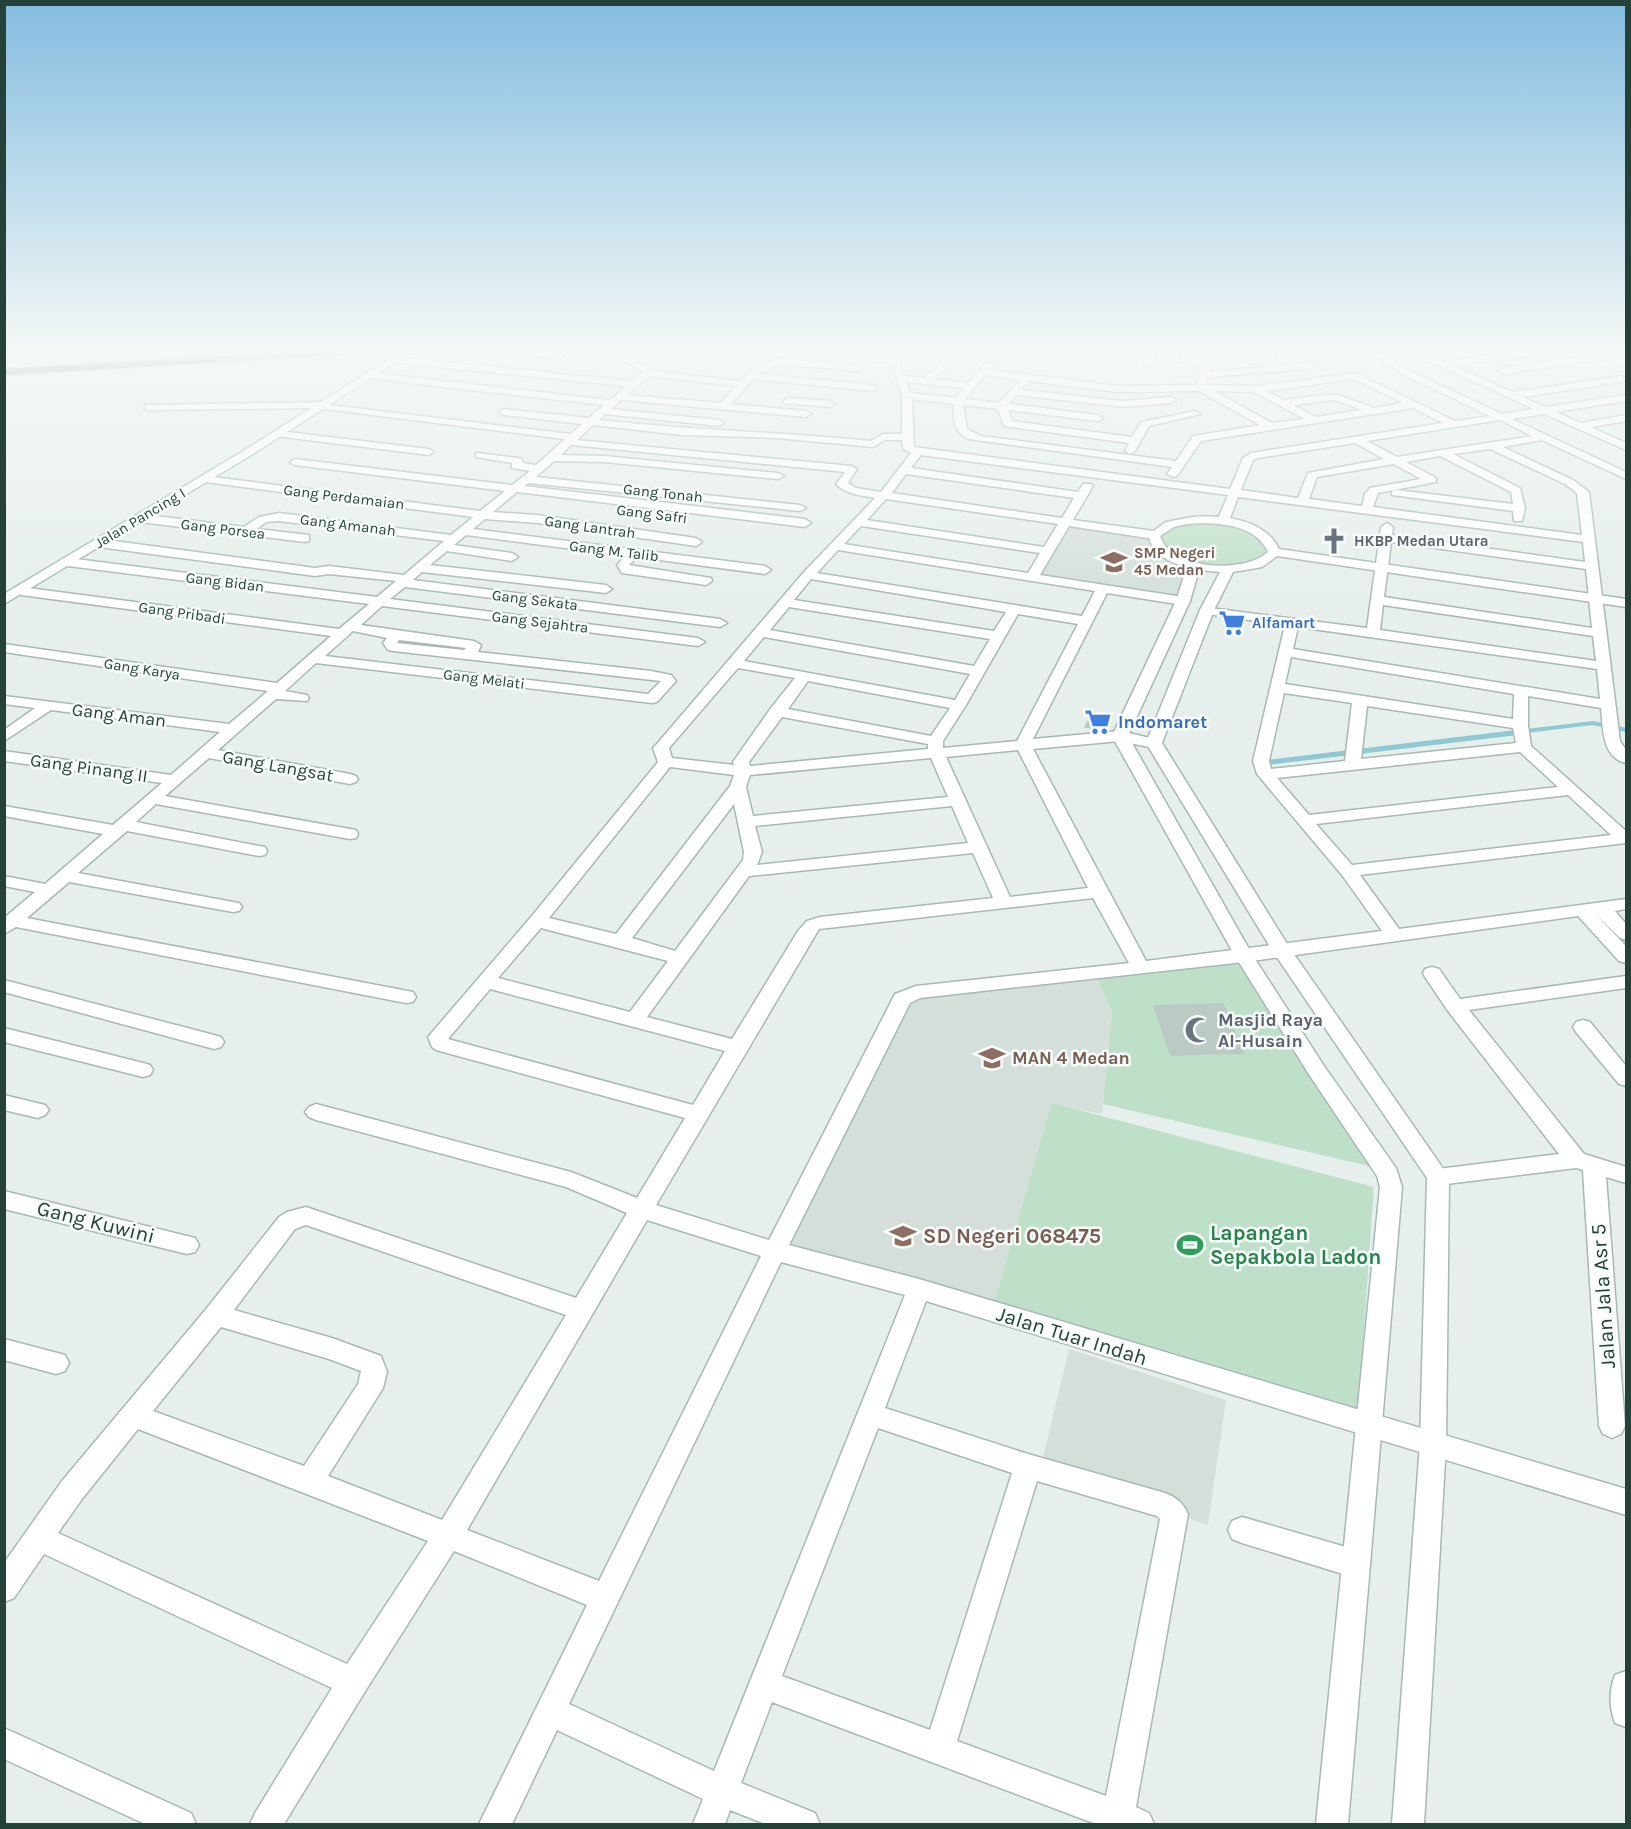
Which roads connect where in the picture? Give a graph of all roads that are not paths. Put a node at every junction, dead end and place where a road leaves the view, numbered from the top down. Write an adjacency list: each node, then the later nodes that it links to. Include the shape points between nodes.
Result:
1 (279, 434): 42 (street, Jalan Pancing I)
2 (282, 434): 26 (street)
3 (536, 434): 18 (street)
4 (576, 434): 18 (street)
5 (700, 434): 16 (street, via 794,436 873,444 883,437)
6 (965, 434): 22 (street)
7 (1037, 434): 22 (street)
8 (1082, 434): 15 (street)
9 (1139, 434): 20 (street)
10 (1215, 434): 35 (street, via 1197,438)
11 (1343, 434): 19 (street)
12 (1384, 434): 19 (street)
13 (1539, 434): 17 (street)
14 (1598, 434): 23 (street)
15 (1087, 435): 20 (street)
16 (907, 437): 25 (street, via 907,448)
17 (1545, 437): 21 (street); 41 (street)
18 (571, 439): 24 (street); 29 (street)
19 (1353, 439): 31 (street); 47 (street, via 1248,458)
20 (1135, 441): 30 (street)
21 (1491, 445): 27 (street); 69 (street, via 1584,492)
22 (1029, 446): 30 (street); 34 (street)
23 (1626, 447)
24 (650, 449): 33 (street); 49 (street, via 852,469 843,486)
25 (918, 451): 34 (street); 37 (street)
26 (429, 452)
27 (1442, 453): 31 (street); 54 (street, via 1516,490)
28 (480, 456): 36 (street)
29 (550, 457): 33 (street); 36 (street)
30 (1126, 458): 35 (street)
31 (1396, 460): 45 (street); 52 (street, via 1315,473)
32 (295, 462): 48 (street, Gang Safri)
33 (638, 462): 38 (street); 40 (street)
34 (1017, 464): 39 (street)
35 (1178, 465): 44 (street)
36 (538, 468): 43 (street)
37 (905, 471): 49 (street); 50 (street)
38 (627, 474)
39 (1094, 474): 44 (street); 50 (street)
40 (778, 476)
41 (1626, 476)
42 (205, 479): 57 (street, Gang Perdamaian); 58 (street, Jalan Pancing I)
43 (526, 479): 48 (street); 53 (street, Gang Tonah)
44 (1167, 484): 47 (street)
45 (1440, 484): 46 (street); 51 (street, via 1454,493)
46 (1374, 490): 51 (street); 55 (street)
47 (1234, 492): 52 (street); 59 (street)
48 (508, 494): 57 (street); 62 (street, Gang Safri)
49 (883, 495): 60 (street); 61 (street)
50 (1081, 496): 61 (street)
51 (1456, 500): 54 (street)
52 (1303, 501): 55 (street)
53 (800, 508)
54 (1519, 508): 63 (street)
55 (1367, 510): 56 (street)
56 (1389, 513): 63 (street); 67 (street)
57 (483, 515): 68 (street); 70 (street, Gang Lantrah)
58 (140, 519): 64 (street, Gang Porsea); 71 (street, Jalan Pancing I)
59 (1223, 521): 65 (street, via 1179,522); 74 (street, via 1261,534 1272,542)
60 (858, 522): 72 (street); 73 (street)
61 (1066, 522): 65 (street); 73 (street)
62 (803, 527)
63 (1517, 530): 69 (street)
64 (245, 531): 66 (street, Gang Porsea); 68 (street, Gang Amanah, via 266,518 279,517)
65 (1154, 535): 78 (street, via 1154,543 1162,552)
66 (305, 538)
67 (1385, 538): 79 (street); 81 (street)
68 (455, 539): 75 (street, Gang M. Talib); 76 (street); 80 (street)
69 (1587, 539): 79 (street)
70 (696, 542)
71 (99, 543): 77 (street, Jalan Pancing I); 86 (street, Gang Sekata)
72 (835, 546): 84 (street); 85 (street)
73 (1048, 551): 85 (street)
74 (1274, 552): 81 (street); 82 (street, via 1267,561)
75 (634, 553): 83 (street, Gang M. Talib); 87 (street, via 623,565 626,570)
76 (512, 556)
77 (68, 562): 90 (street, Jalan Pancing I); 95 (street, Gang Bidan)
78 (1194, 565): 82 (street); 94 (street)
79 (1590, 566): 91 (street)
80 (422, 568): 86 (street); 89 (street)
81 (1382, 568): 91 (street); 93 (street)
82 (1228, 569): 99 (street)
83 (765, 570)
84 (808, 575): 96 (street); 98 (street)
85 (1032, 577): 88 (street)
86 (406, 581): 95 (street); 102 (street, Gang Sekata)
87 (706, 581)
88 (1102, 588): 94 (street); 100 (street)
89 (606, 589)
90 (21, 591): 92 (street, Jalan Pancing I); 103 (street, Gang Pribadi)
91 (1595, 598): 97 (street); 106 (street)
92 (4, 600)
93 (1378, 600): 105 (street); 106 (street)
94 (1183, 601): 129 (street)
95 (381, 602): 103 (street); 108 (street, Gang Sejahtra)
96 (785, 602): 104 (street); 107 (street)
97 (1626, 603)
98 (1014, 609): 100 (street); 107 (street)
99 (1207, 610): 101 (street); 131 (street)
100 (1086, 621): 132 (street)
101 (1292, 622): 105 (street); 110 (street)
102 (720, 623)
103 (348, 631): 111 (street); 120 (street, Gang Pribadi, via 395,635 390,643 393,647 668,679)
104 (761, 632): 112 (street); 114 (street)
105 (1373, 633): 113 (street)
106 (1600, 633): 113 (street)
107 (998, 636): 114 (street)
108 (698, 642)
109 (4, 648): 117 (street, Gang Karya)
110 (1284, 652): 116 (street); 118 (street)
111 (316, 659): 117 (street); 120 (street, Gang Melati)
112 (735, 663): 115 (street); 138 (street, via 661,748)
113 (1604, 666): 124 (street)
114 (978, 671): 123 (street)
115 (804, 676): 123 (street); 126 (street)
116 (1276, 687): 122 (street); 139 (street, via 1261,761)
117 (277, 691): 119 (street, Gang Karya); 127 (street)
118 (1521, 691): 124 (street); 128 (street)
119 (302, 698)
120 (652, 699)
121 (4, 700): 125 (street, Gang Aman)
122 (1360, 700): 128 (street); 136 (street)
123 (959, 705): 133 (street)
124 (1608, 705): 137 (street, via 1615,748)
125 (48, 706): 127 (street, Gang Aman); 130 (street)
126 (776, 711): 133 (street); 141 (street, via 741,762)
127 (234, 729): 134 (street)
128 (1522, 734): 136 (street); 143 (street)
129 (1120, 736): 131 (street); 132 (street); 170 (street)
130 (4, 737)
131 (1154, 743): 169 (street)
132 (1023, 745): 133 (street); 159 (street)
133 (936, 747): 141 (street); 145 (street)
134 (207, 753): 140 (street, Gang Langsat); 142 (street)
135 (4, 756): 142 (street, Gang Pinang II)
136 (1353, 757): 139 (street)
137 (1626, 758)
138 (666, 762): 141 (street); 164 (street)
139 (1265, 774): 147 (street)
140 (350, 779)
141 (741, 779): 148 (street); 168 (street)
142 (174, 780): 144 (street)
143 (1571, 790): 147 (street); 151 (street)
144 (153, 799): 149 (street); 150 (street)
145 (958, 801): 148 (street); 152 (street)
146 (4, 811): 149 (street)
147 (1306, 820): 155 (street)
148 (746, 822): 154 (street, via 753,856)
149 (120, 828): 153 (street); 156 (street)
150 (350, 834)
151 (1625, 838): 155 (street)
152 (979, 848): 154 (street); 160 (street)
153 (259, 851)
154 (745, 871): 172 (street)
155 (1348, 871): 167 (street)
156 (67, 876): 158 (street); 162 (street)
157 (4, 881): 158 (street)
158 (49, 890): 165 (street)
159 (1099, 892): 160 (street); 173 (street)
160 (1004, 904): 184 (street, via 813,925)
161 (1626, 904): 163 (street)
162 (233, 907)
163 (1591, 909): 166 (street); 167 (street); 171 (street)
164 (537, 921): 168 (street); 175 (street)
165 (9, 924): 178 (street)
166 (1626, 934)
167 (1395, 936): 169 (street)
168 (620, 941): 172 (street)
169 (1281, 950): 170 (street); 193 (street)
170 (1244, 956): 173 (street); 206 (street, via 1388,1174 1391,1206)
171 (1626, 957)
172 (678, 958): 180 (street)
173 (1140, 966): 197 (street, via 916,992 902,999)
174 (1432, 973): 179 (street)
175 (485, 981): 180 (street); 190 (street, via 438,1037 443,1045)
176 (1626, 982): 179 (street)
177 (4, 986): 183 (street)
178 (406, 997)
179 (1455, 1006): 191 (street)
180 (635, 1019): 184 (street)
181 (1583, 1027): 186 (street)
182 (4, 1035): 185 (street)
183 (214, 1042)
184 (740, 1048): 190 (street)
185 (143, 1070)
186 (1626, 1079)
187 (4, 1102): 188 (street)
188 (38, 1110)
189 (316, 1112): 195 (street, Jalan Tuar Indah, via 571,1180)
190 (698, 1114): 195 (street)
191 (1585, 1164): 192 (street); 193 (street); 203 (street, Jalan Jala Asr 5)
192 (1626, 1175)
193 (1438, 1177): 208 (street)
194 (4, 1200): 196 (street, Gang Kuwini)
195 (641, 1209): 197 (street, Jalan Tuar Indah); 199 (street)
196 (187, 1245)
197 (775, 1251): 198 (street, Jalan Tuar Indah); 217 (street)
198 (919, 1289): 204 (street); 206 (street, Jalan Tuar Indah)
199 (582, 1310): 200 (street, via 306,1216 287,1223); 213 (street)
200 (216, 1315): 205 (street); 210 (street, via 372,1364 370,1388)
201 (4, 1349): 202 (street)
202 (56, 1363)
203 (1617, 1380): 207 (street, Jalan Jala Asr 5)
204 (870, 1414): 209 (street); 219 (street)
205 (135, 1416): 210 (street); 214 (street, via 72,1490)
206 (1369, 1425): 208 (street, Jalan Tuar Indah); 215 (street)
207 (1612, 1426)
208 (1433, 1444): 211 (street, Jalan Tuar Indah); 233 (street)
209 (1028, 1466): 224 (street); 226 (street, via 1165,1506 1174,1514)
210 (310, 1481): 213 (street)
211 (1626, 1502)
212 (1242, 1530): 215 (street)
213 (447, 1537): 217 (street); 218 (street)
214 (39, 1538): 216 (street); 218 (street)
215 (1356, 1564): 232 (street)
216 (4, 1588)
217 (606, 1598): 221 (street)
218 (353, 1682): 228 (street)
219 (764, 1684): 224 (street); 225 (street)
220 (1626, 1686): 222 (street)
221 (550, 1711): 225 (street); 229 (street)
222 (1626, 1712)
223 (4, 1743): 227 (street)
224 (939, 1749): 226 (street)
225 (722, 1791): 230 (street); 231 (street)
226 (1124, 1822)
227 (180, 1824)
228 (266, 1824)
229 (495, 1824)
230 (709, 1824)
231 (804, 1824)
232 (1332, 1824)
233 (1408, 1824)

